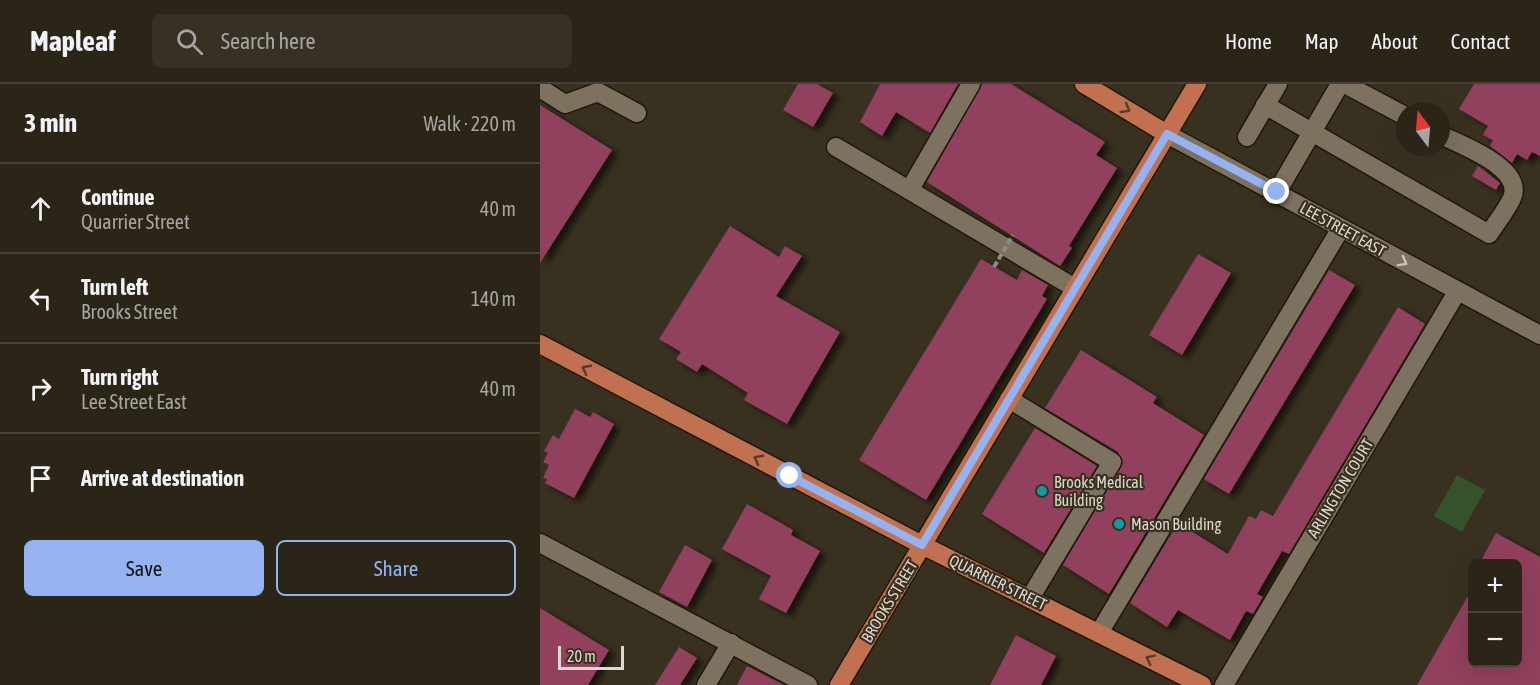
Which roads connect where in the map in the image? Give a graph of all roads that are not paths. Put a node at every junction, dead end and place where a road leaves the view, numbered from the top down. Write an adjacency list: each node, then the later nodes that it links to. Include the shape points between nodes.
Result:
1 (972, 84): 16 (street)
2 (1084, 84): 12 (main road, LEE STREET EAST, one-way to 12)
3 (1197, 84): 12 (main road, BROOKS STREET)
4 (1278, 84): 8 (street)
5 (1340, 84): 11 (street)
6 (1345, 84): 9 (street)
7 (540, 88): 10 (street, via 565,104 598,92)
8 (1265, 105): 11 (street); 13 (street)
9 (1396, 111)
10 (637, 113)
11 (1312, 132): 14 (street, via 1489,234 1513,196 1510,177 1501,166); 17 (street)
12 (1167, 134): 17 (street, LEE STREET EAST); 19 (main road, BROOKS STREET)
13 (1246, 137)
14 (1450, 140)
15 (836, 147): 16 (street)
16 (910, 189): 19 (street)
17 (1277, 192): 18 (street, LEE STREET EAST)
18 (1341, 228): 20 (street, LEE STREET EAST, one-way to 20); 27 (street)
19 (1075, 288): 23 (main road, BROOKS STREET)
20 (1457, 292): 21 (street, LEE STREET EAST); 33 (street, ARLINGTON COURT)
21 (1540, 335)
22 (540, 344): 25 (main road, QUARRIER STREET, one-way to 22)
23 (1009, 399): 25 (main road, BROOKS STREET); 26 (street, via 1112,462)
24 (540, 543): 28 (street)
25 (922, 545): 26 (main road, QUARRIER STREET); 31 (main road, BROOKS STREET)
26 (1030, 598): 27 (main road, QUARRIER STREET)
27 (1099, 633): 32 (main road, QUARRIER STREET, one-way to 27)
28 (731, 643): 29 (street); 30 (street)
29 (706, 685)
30 (808, 685)
31 (838, 685)
32 (1202, 685)
33 (1224, 685)

